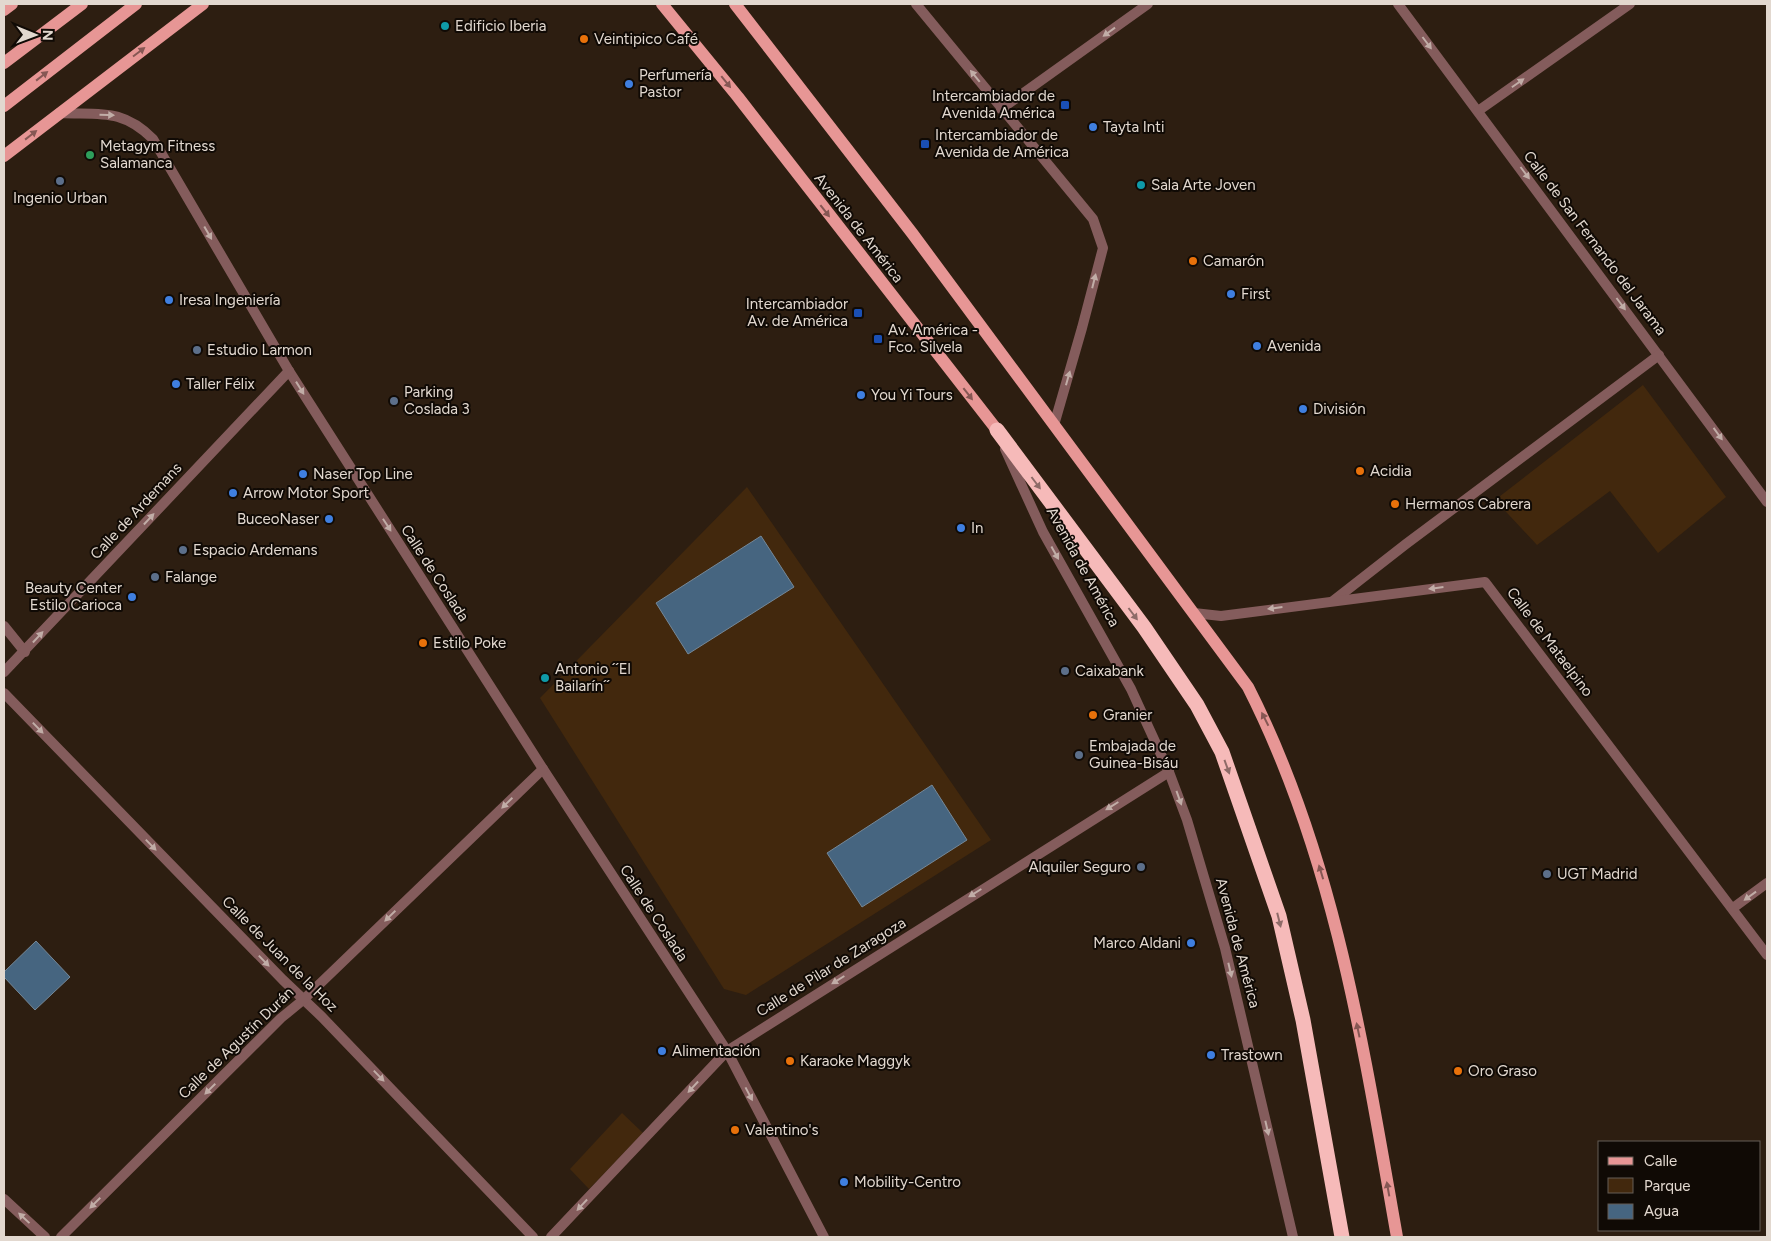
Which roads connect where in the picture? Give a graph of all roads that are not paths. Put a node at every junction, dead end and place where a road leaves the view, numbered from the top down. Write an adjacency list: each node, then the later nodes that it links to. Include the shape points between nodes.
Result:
1 (12, 4): 11 (main road)
2 (82, 4): 12 (main road)
3 (136, 4): 13 (main road, one-way to 3)
4 (203, 4): 16 (main road, one-way to 4)
5 (662, 4): 21 (main road, Avenida de América, one-way to 21)
6 (735, 4): 20 (main road)
7 (916, 4): 14 (street, one-way to 7)
8 (1148, 4): 14 (street, one-way to 14)
9 (1398, 4): 15 (street, Calle de San Fernando del Jarama, one-way to 15)
10 (1630, 4): 15 (street, one-way to 10)
11 (4, 10)
12 (4, 64)
13 (4, 106)
14 (1001, 109): 20 (street, one-way to 14, via 1103,248 1093,219)
15 (1478, 111): 18 (street, Calle de San Fernando del Jarama, one-way to 18)
16 (59, 113): 17 (main road, one-way to 16); 19 (street, Calle de Coslada, one-way to 19, via 120,115 139,125 153,140)
17 (4, 156)
18 (1659, 355): 22 (street, Calle de San Fernando del Jarama, one-way to 22); 23 (street)
19 (289, 370): 26 (street, Calle de Ardemans, one-way to 19); 29 (street, Calle de Coslada, one-way to 29)
20 (1054, 425): 24 (main road)
21 (997, 430): 30 (street, Avenida de América, one-way to 30, via 1043,532 1132,689); 43 (highway, one-way to 43, via 1144,628 1197,705 1222,752 1279,916 1302,1020)
22 (1767, 502)
23 (1332, 601): 24 (street, Calle de Mataelpino, one-way to 24, via 1221,616); 32 (street, Calle de Mataelpino, one-way to 23, via 1485,582)
24 (1194, 612): 44 (main road, one-way to 24, via 1373,1100 1332,911 1304,818 1270,729 1248,687)
25 (4, 626): 26 (street)
26 (25, 652): 27 (street, Calle de Ardemans)
27 (4, 672)
28 (4, 693): 34 (street, Calle de Juan de la Hoz, one-way to 34)
29 (542, 769): 34 (street, Calle de Agustín Durán, one-way to 34); 35 (street, Calle de Coslada)
30 (1169, 772): 35 (street, Calle de Pilar de Zaragoza, one-way to 35); 42 (street, Avenida de América, one-way to 42, via 1187,820 1225,948)
31 (1767, 883): 32 (street, one-way to 32)
32 (1732, 908): 33 (street, Calle de Mataelpino)
33 (1767, 956)
34 (303, 1000): 38 (street, Calle de Agustín Durán, one-way to 38, via 281,1018); 39 (street, Calle de Juan de la Hoz, one-way to 39)
35 (727, 1051): 40 (street, Calle de Pilar de Zaragoza, one-way to 40); 41 (street, Calle de Coslada, one-way to 41)
36 (4, 1199): 37 (street, one-way to 36)
37 (45, 1237)
38 (61, 1237)
39 (533, 1237)
40 (551, 1237)
41 (824, 1237)
42 (1293, 1237)
43 (1342, 1237)
44 (1397, 1237)

